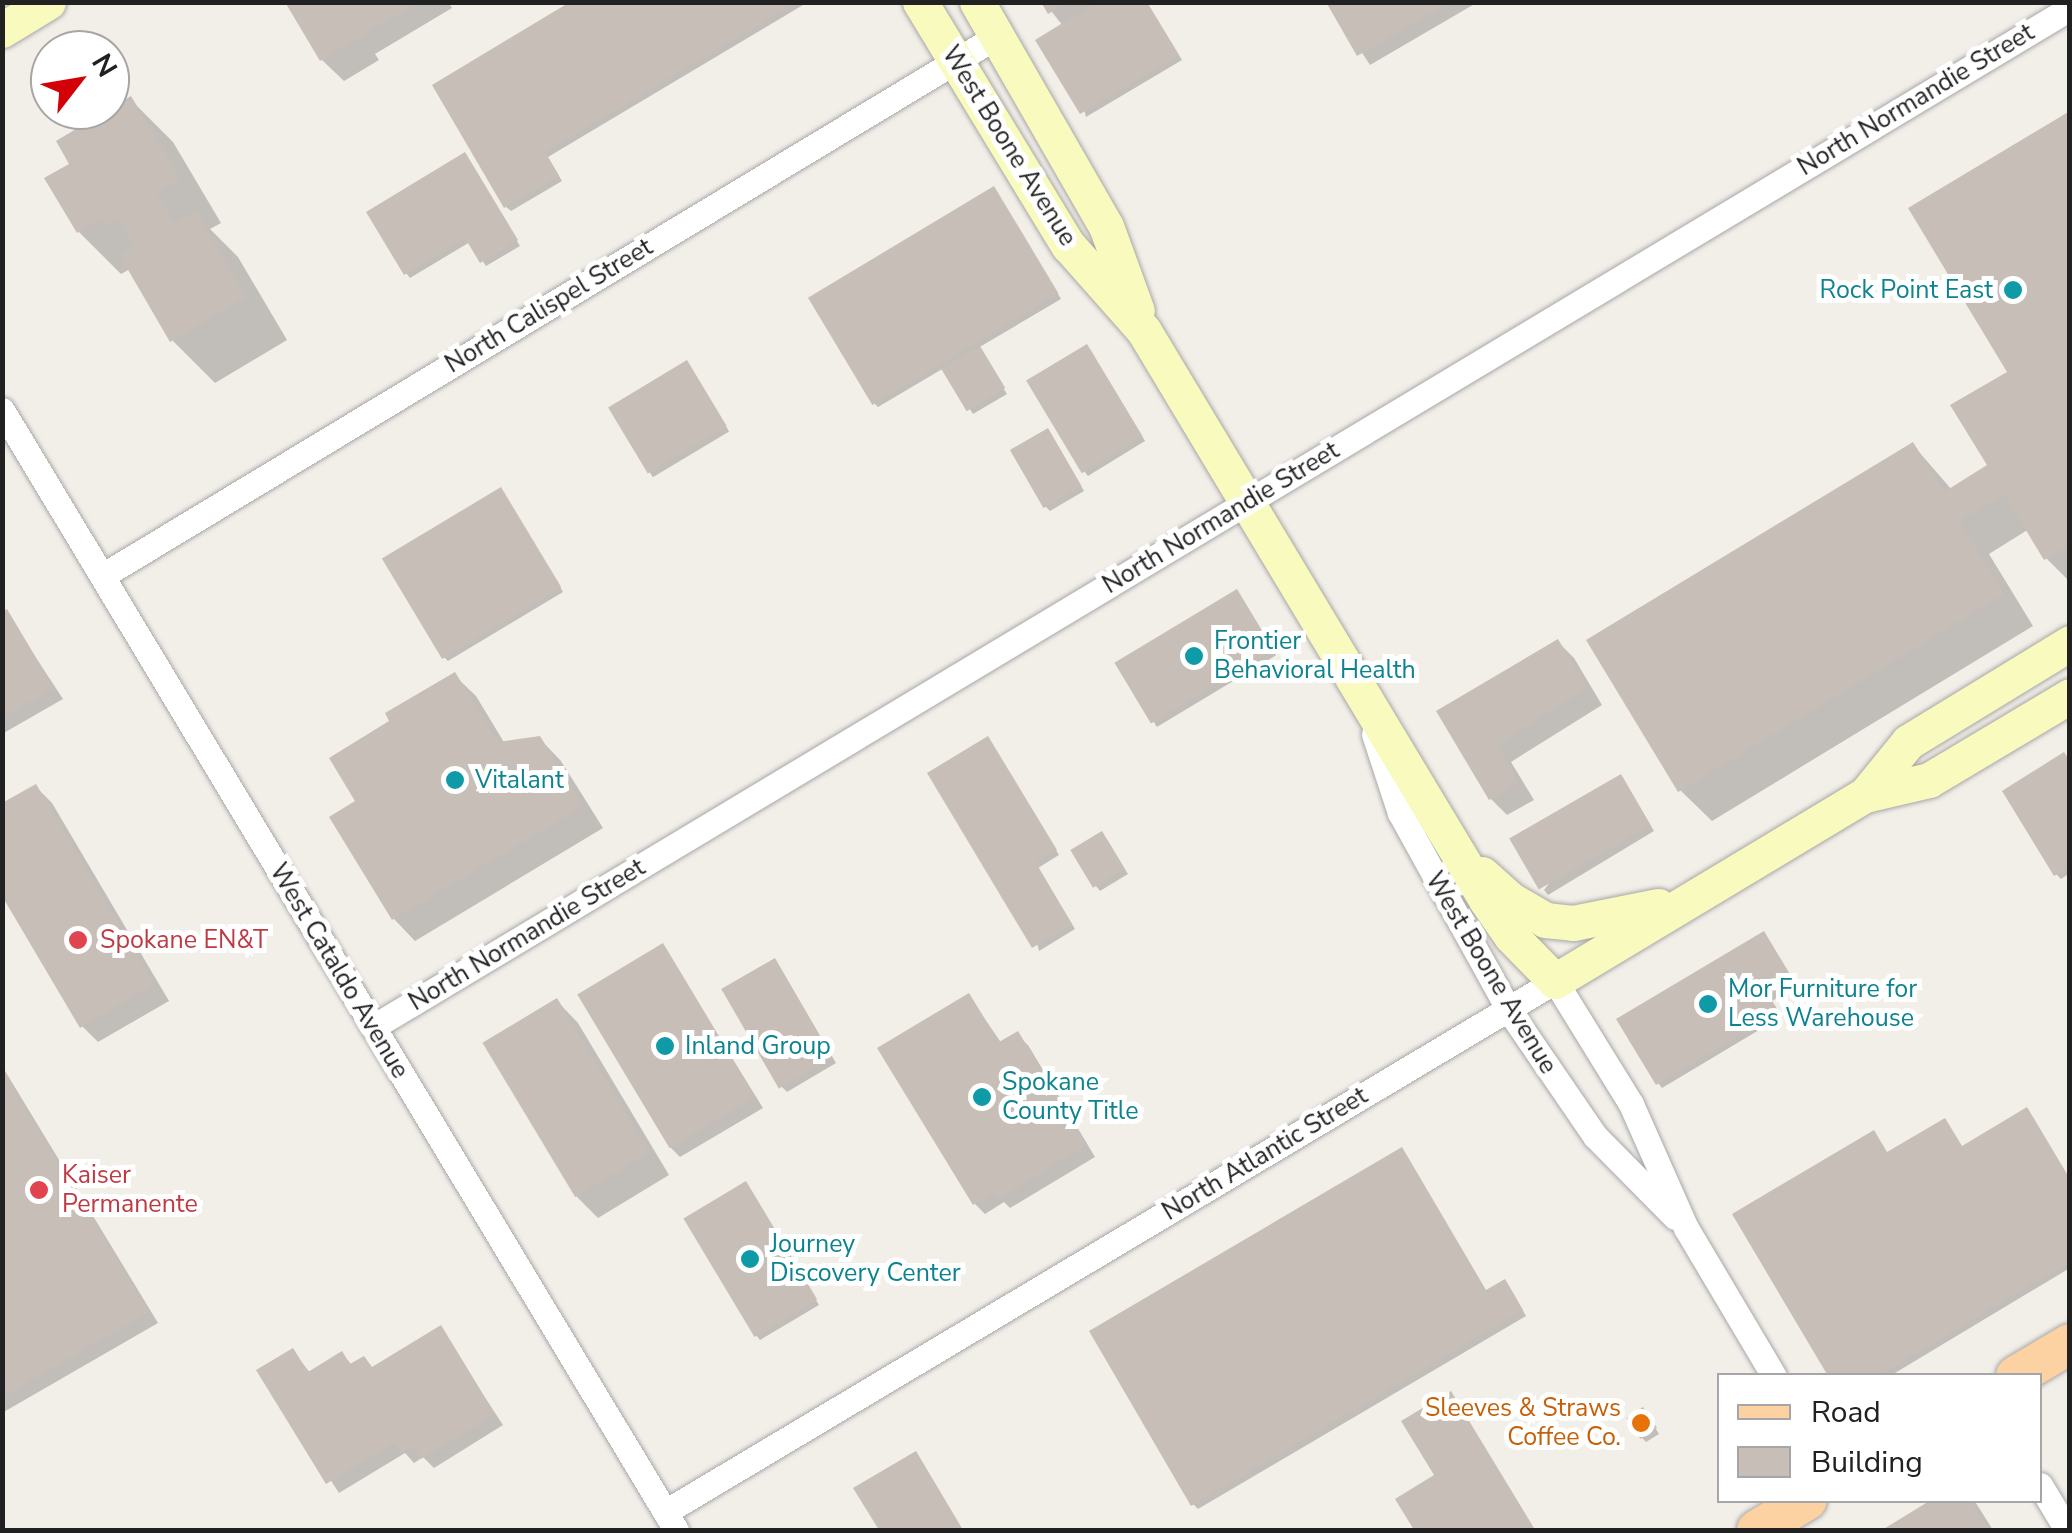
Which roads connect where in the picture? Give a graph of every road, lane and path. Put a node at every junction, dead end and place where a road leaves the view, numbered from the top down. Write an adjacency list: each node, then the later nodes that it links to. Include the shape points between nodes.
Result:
1 (48, 2): 5 (street)
2 (920, 2): 7 (street, West Boone Avenue)
3 (977, 2): 6 (street, West Boone Avenue)
4 (2070, 8): 10 (street, North Normandie Street)
5 (2, 30)
6 (997, 36): 7 (street, North Calispel Street); 8 (street, West Boone Avenue, via 1106,226)
7 (956, 61): 8 (street, West Boone Avenue, via 1068,245); 11 (street, North Calispel Street)
8 (1144, 330): 10 (street, West Boone Avenue)
9 (2, 410): 11 (street, West Cataldo Avenue)
10 (1248, 502): 13 (street, West Boone Avenue); 20 (street, North Normandie Street)
11 (102, 576): 20 (street, West Cataldo Avenue)
12 (2070, 644): 15 (street, North Atlantic Street, via 1908,742)
13 (1357, 683): 16 (street, West Boone Avenue); 19 (street, West Boone Avenue, via 1400,813)
14 (2070, 696): 15 (street, North Atlantic Street, via 1929,780)
15 (1865, 795): 17 (street, North Atlantic Street)
16 (1455, 849): 17 (street, via 1511,900 1545,920 1573,924); 18 (street, West Boone Avenue, via 1511,936)
17 (1693, 898): 18 (street, North Atlantic Street)
18 (1555, 981): 19 (street, North Atlantic Street); 21 (street, West Boone Avenue, via 1631,1104)
19 (1508, 1009): 21 (street, West Boone Avenue, via 1595,1136); 27 (street, North Atlantic Street)
20 (373, 1027): 27 (street, West Cataldo Avenue)
21 (1686, 1228): 23 (street, West Boone Avenue)
22 (2070, 1344): 24 (main road)
23 (1772, 1373)
24 (2021, 1373)
25 (2042, 1487): 29 (street)
26 (1802, 1503): 28 (main road)
27 (671, 1521)
28 (1757, 1530)
29 (2067, 1530)

